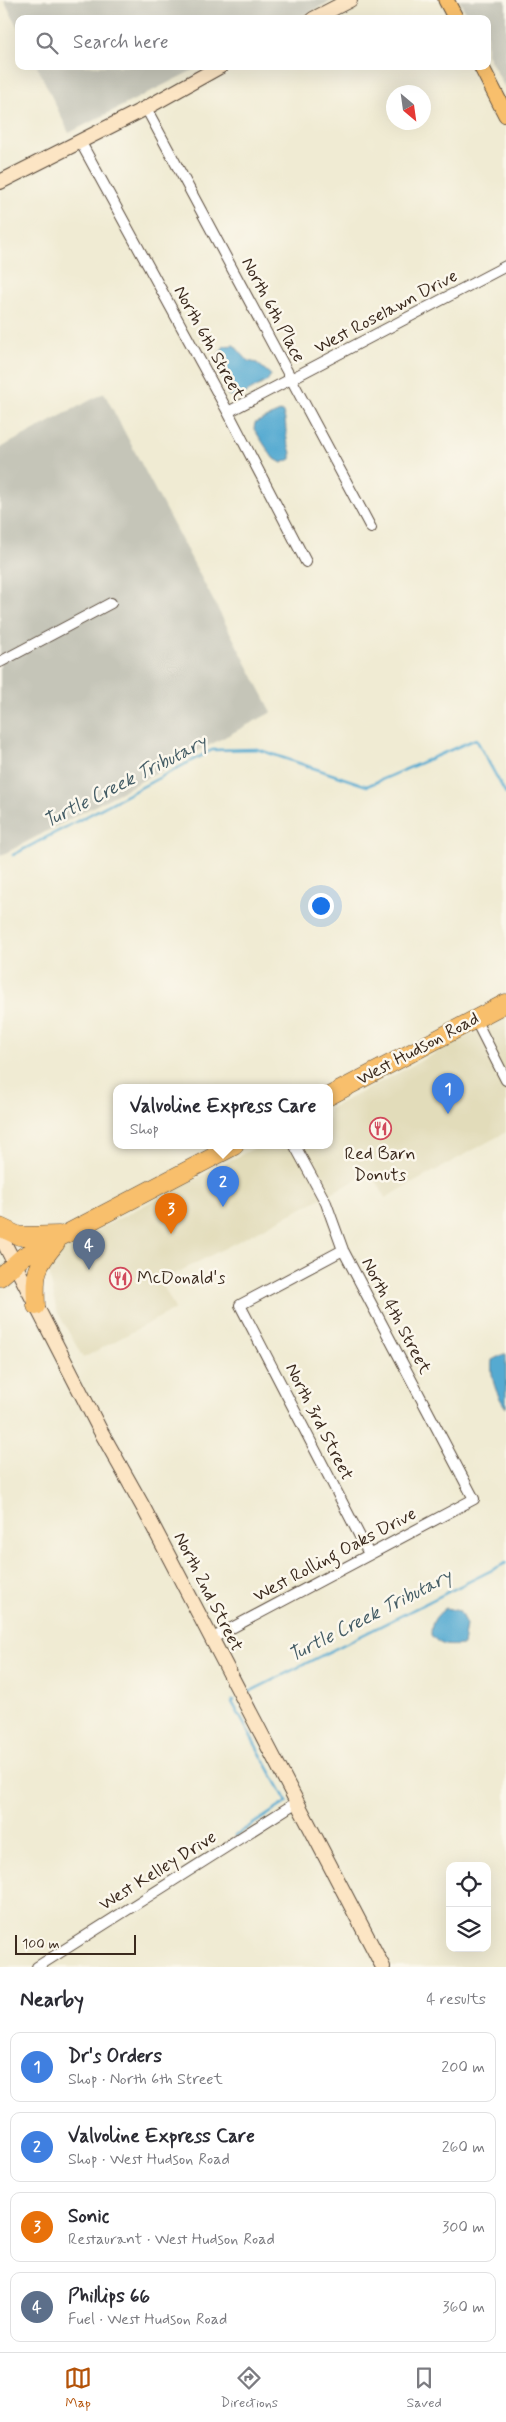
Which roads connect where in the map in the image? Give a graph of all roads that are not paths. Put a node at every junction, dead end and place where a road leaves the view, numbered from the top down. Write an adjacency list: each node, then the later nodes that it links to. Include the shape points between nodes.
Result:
1 (350, 0): 3 (main road)
2 (446, 0): 4 (main road)
3 (321, 15)
4 (454, 15)
5 (214, 70): 7 (main road)
6 (483, 70): 8 (main road)
7 (146, 108): 9 (main road); 12 (street, North 6th Place)
8 (506, 115)
9 (80, 141): 10 (main road); 13 (street, North 6th Street)
10 (0, 182)
11 (506, 266): 12 (street, West Roselawn Drive)
12 (292, 380): 13 (street, West Roselawn Drive); 14 (street, North 6th Place)
13 (228, 412): 15 (street, North 6th Street)
14 (371, 528)
15 (306, 562)
16 (112, 603): 17 (street)
17 (0, 662)
18 (506, 1003): 19 (highway, West Hudson Road)
19 (475, 1019): 20 (street); 21 (highway, West Hudson Road)
20 (506, 1080)
21 (333, 1094)
22 (228, 1149): 26 (highway)
23 (297, 1149): 27 (street, North 4th Street, via 326,1203)
24 (0, 1227): 26 (highway, via 18,1236)
25 (0, 1235): 28 (main road, North 2nd Street)
26 (62, 1235): 28 (highway); 30 (highway, via 38,1263)
27 (343, 1250): 31 (street, North 4th Street); 32 (street, North 3rd Street, via 240,1305)
28 (14, 1264): 29 (highway); 30 (main road, North 2nd Street)
29 (0, 1277)
30 (36, 1306): 33 (main road, North 2nd Street)
31 (474, 1499): 32 (street, West Rolling Oaks Drive)
32 (369, 1554): 33 (street, West Rolling Oaks Drive)
33 (211, 1639): 34 (main road, North 2nd Street)
34 (297, 1802): 35 (street, West Kelley Drive); 36 (main road, North 2nd Street)
35 (37, 1967)
36 (383, 1967)

